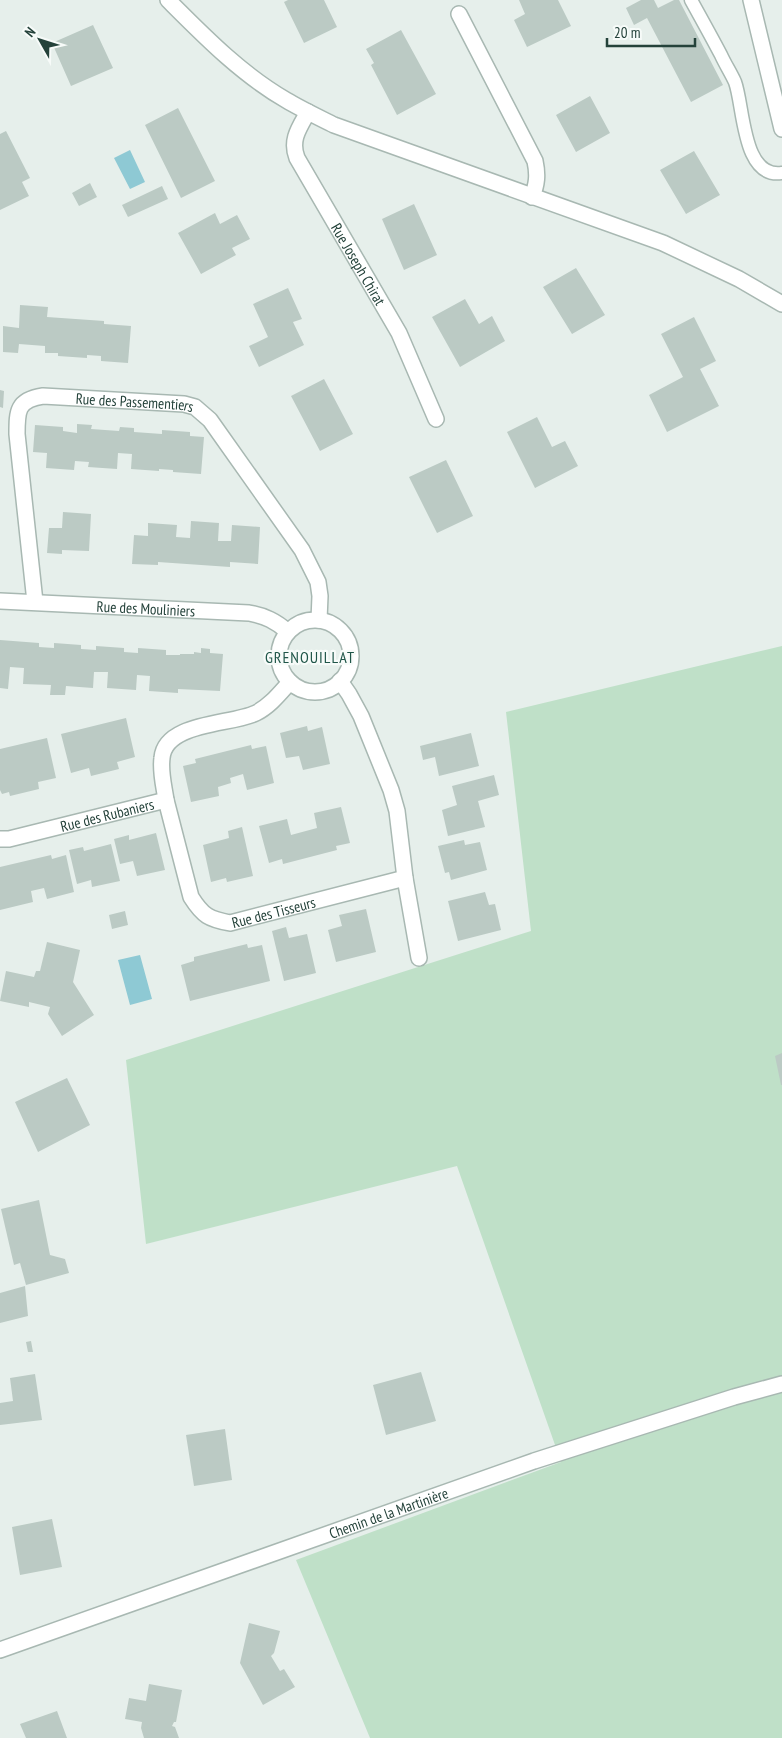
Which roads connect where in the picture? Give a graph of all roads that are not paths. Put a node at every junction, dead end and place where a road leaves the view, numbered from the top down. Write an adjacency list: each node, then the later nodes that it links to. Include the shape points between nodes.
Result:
1 (168, 0): 5 (street, via 249,74)
2 (691, 0): 7 (lane, via 735,82 744,131 754,156 769,172)
3 (752, 0): 6 (street)
4 (459, 14): 8 (street, via 535,161 538,174)
5 (308, 112): 8 (street, via 334,125); 10 (street, Rue Joseph Chirat, via 295,138 298,158 399,333)
6 (782, 129)
7 (782, 173)
8 (532, 197): 9 (street, via 663,243)
9 (782, 304)
10 (436, 419)
11 (0, 601): 12 (street, Rue des Mouliniers)
12 (35, 602): 13 (street, Rue des Passementiers, via 17,434 21,406 31,398 43,396 172,402 195,407 210,420 302,550 318,582); 14 (street, Rue des Mouliniers, via 249,613 278,622)
13 (319, 620): 14 (street, via 307,620); 15 (street, via 336,627 348,642 350,662)
14 (288, 632): 16 (street, via 282,641 279,663)
15 (340, 681): 16 (street, via 331,688 309,692); 19 (street, via 361,716 391,790 397,811)
16 (290, 682): 17 (street, Rue des Rubaniers, via 258,712 175,736 162,755 161,773)
17 (166, 800): 18 (street, Rue des Rubaniers); 19 (street, Rue des Tisseurs, via 191,897 200,911 212,920 230,923)
18 (0, 839)
19 (405, 878): 20 (street)
20 (419, 958)
21 (782, 1384): 22 (street, Chemin de la Martinière, via 534,1461)
22 (0, 1650)

